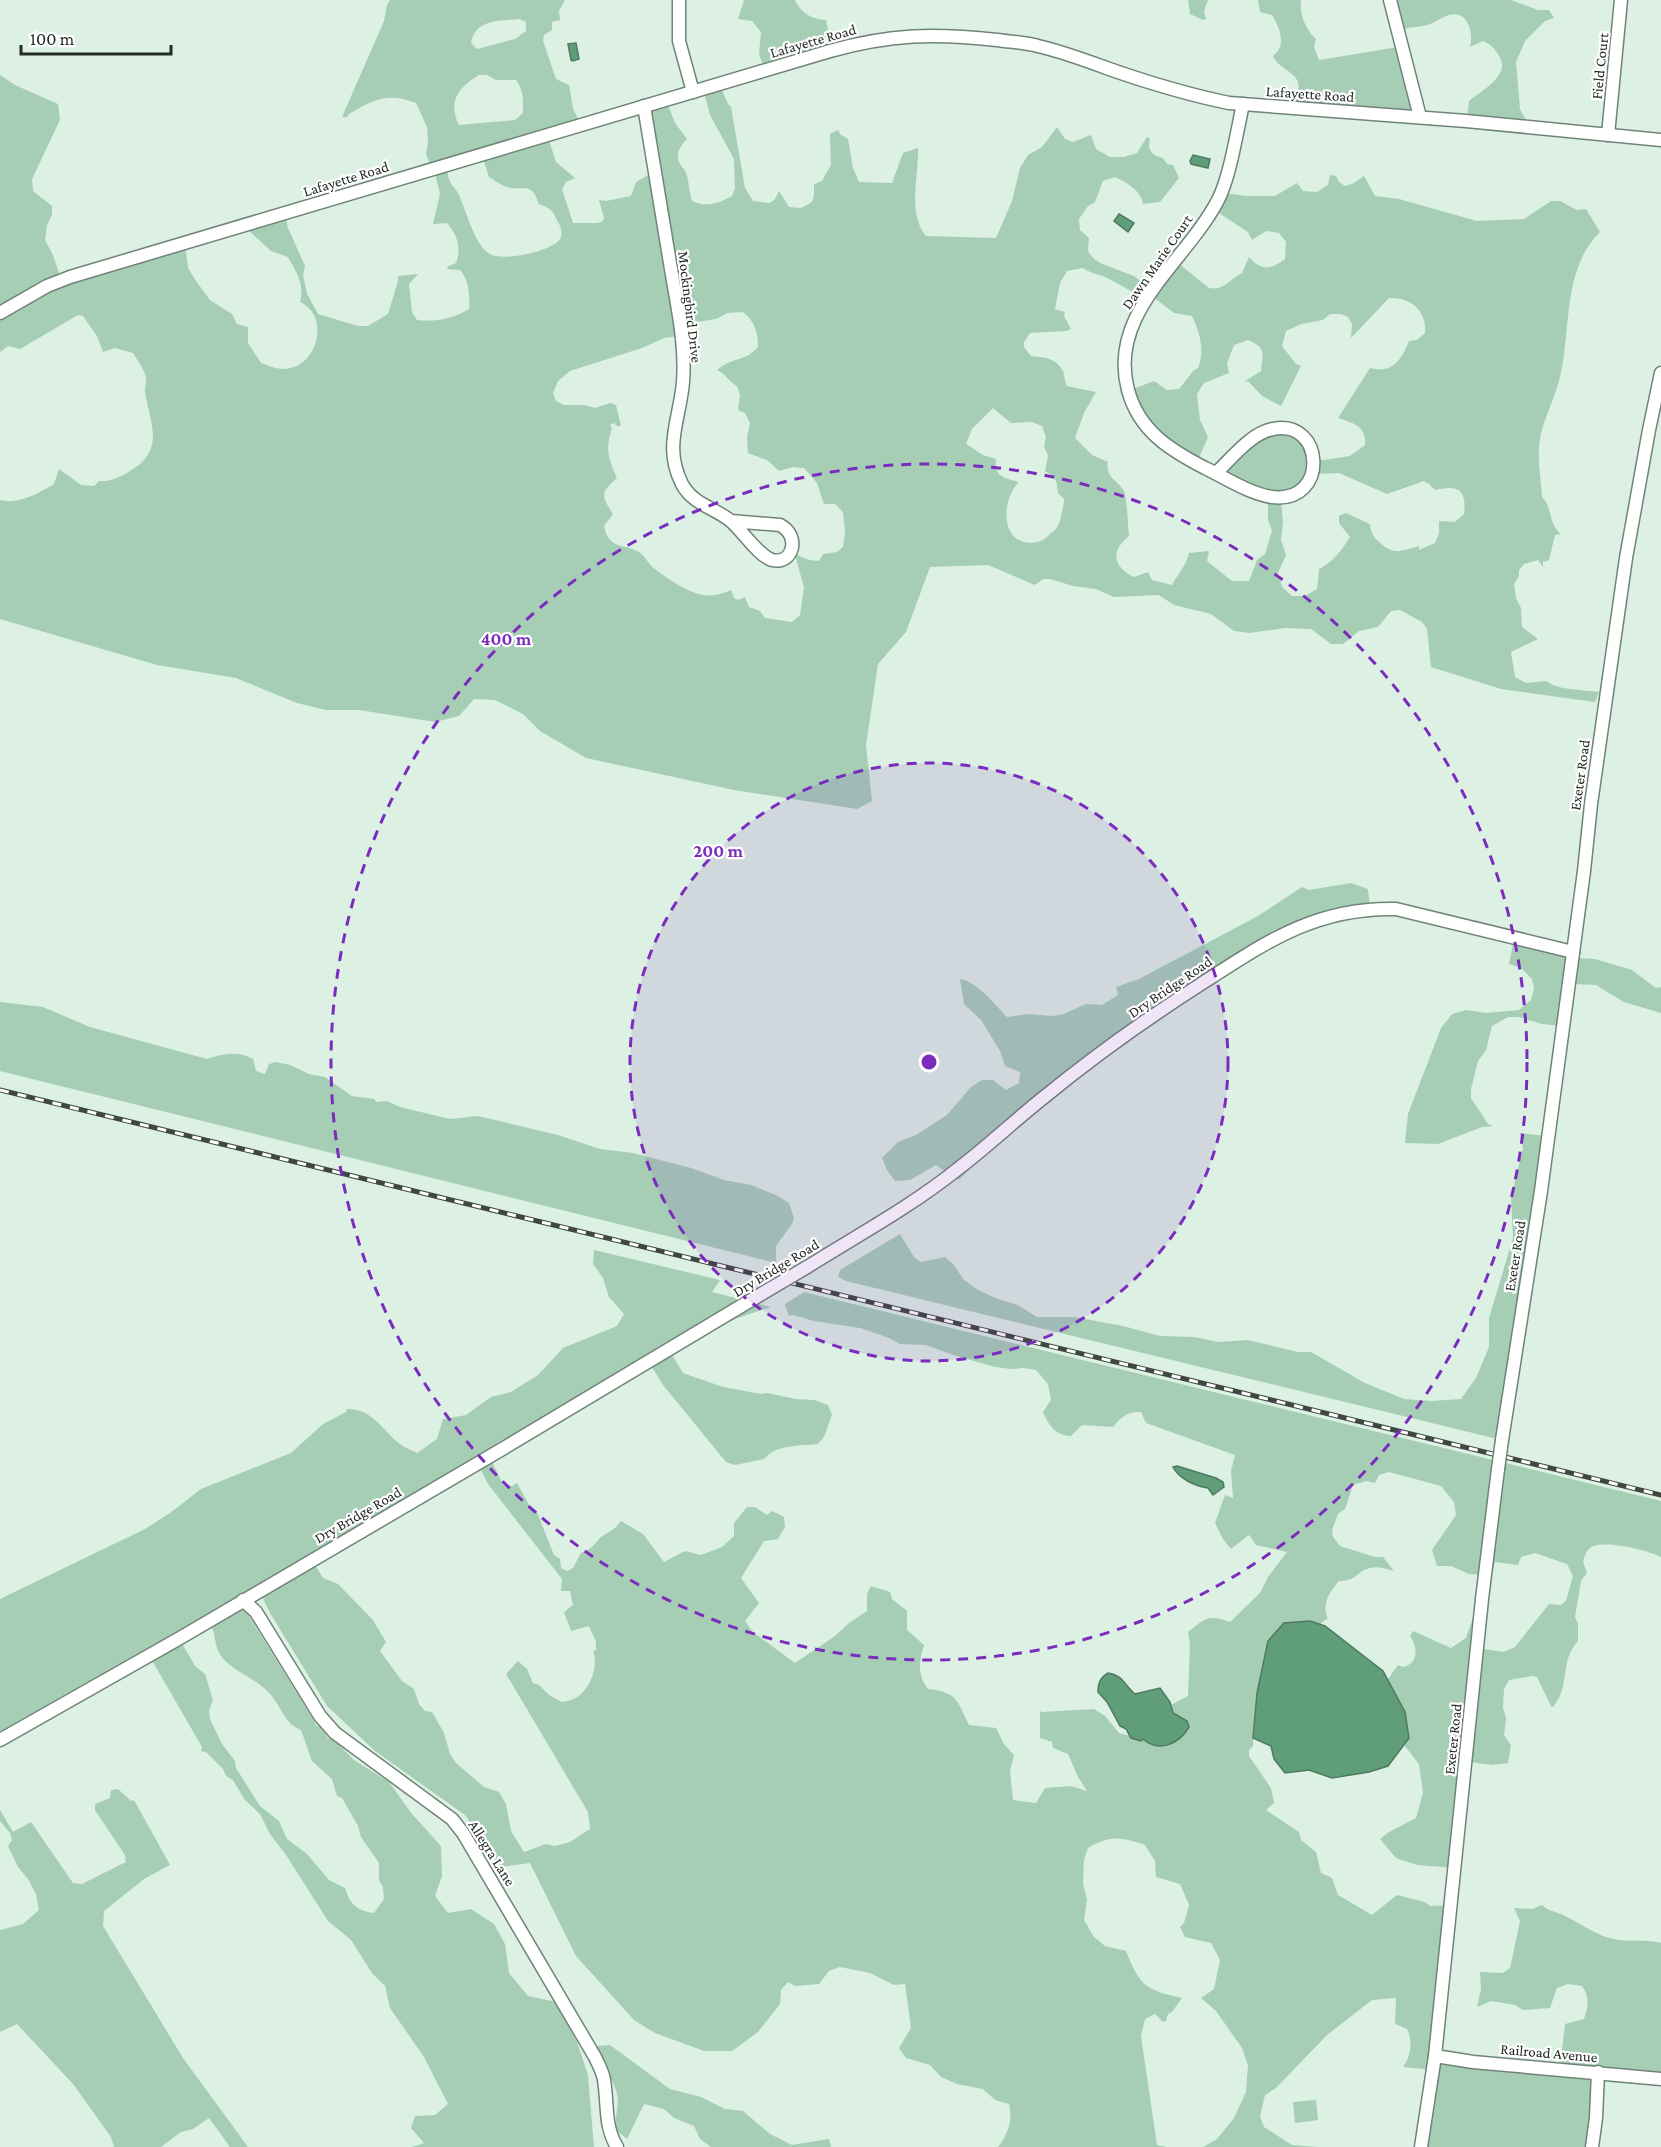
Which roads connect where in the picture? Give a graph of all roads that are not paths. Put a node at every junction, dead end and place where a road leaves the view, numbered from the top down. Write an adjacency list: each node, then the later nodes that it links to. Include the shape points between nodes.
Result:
1 (679, 0): 4 (street, via 679,41)
2 (1390, 0): 7 (street)
3 (1622, 0): 8 (street, Field Court)
4 (693, 92): 5 (street, Lafayette Road, via 861,42 937,35 1036,45 1195,96); 6 (street, Lafayette Road)
5 (1243, 104): 7 (street, Lafayette Road); 12 (street, Dawn Marie Court, via 1220,198 1141,307 1130,329 1125,354 1128,391 1145,424 1172,450)
6 (644, 106): 10 (street, Lafayette Road, via 70,277); 13 (street, Mockingbird Drive, via 683,343 682,393 672,439 675,465 691,496)
7 (1420, 117): 8 (street, Lafayette Road)
8 (1608, 135): 9 (street, Lafayette Road)
9 (1661, 140)
10 (0, 313)
11 (1661, 373): 14 (street, Exeter Road, via 1626,558)
12 (1216, 473): 12 (street, Dawn Marie Court, via 1261,495 1284,497 1305,486 1314,465 1313,453 1299,434 1275,428 1256,437)
13 (731, 521): 13 (street, Mockingbird Drive, via 765,557 781,560 790,553 793,542 786,528)
14 (1573, 952): 15 (street, Dry Bridge Road, bridge, via 1396,909 1346,912 1287,931 1154,1014 1043,1097 919,1198); 17 (street, Exeter Road, bridge, via 1498,1469)
15 (243, 1600): 16 (street, Dry Bridge Road); 20 (street, Allegra Lane, via 256,1612 320,1716 335,1733 452,1819 464,1833 595,2057 604,2077 606,2114)
16 (0, 1740)
17 (1435, 2056): 18 (street, Railroad Avenue); 21 (street, Exeter Road)
18 (1598, 2072): 19 (street, Railroad Avenue); 22 (street)
19 (1661, 2079)
20 (617, 2147)
21 (1421, 2147)
22 (1592, 2147)

